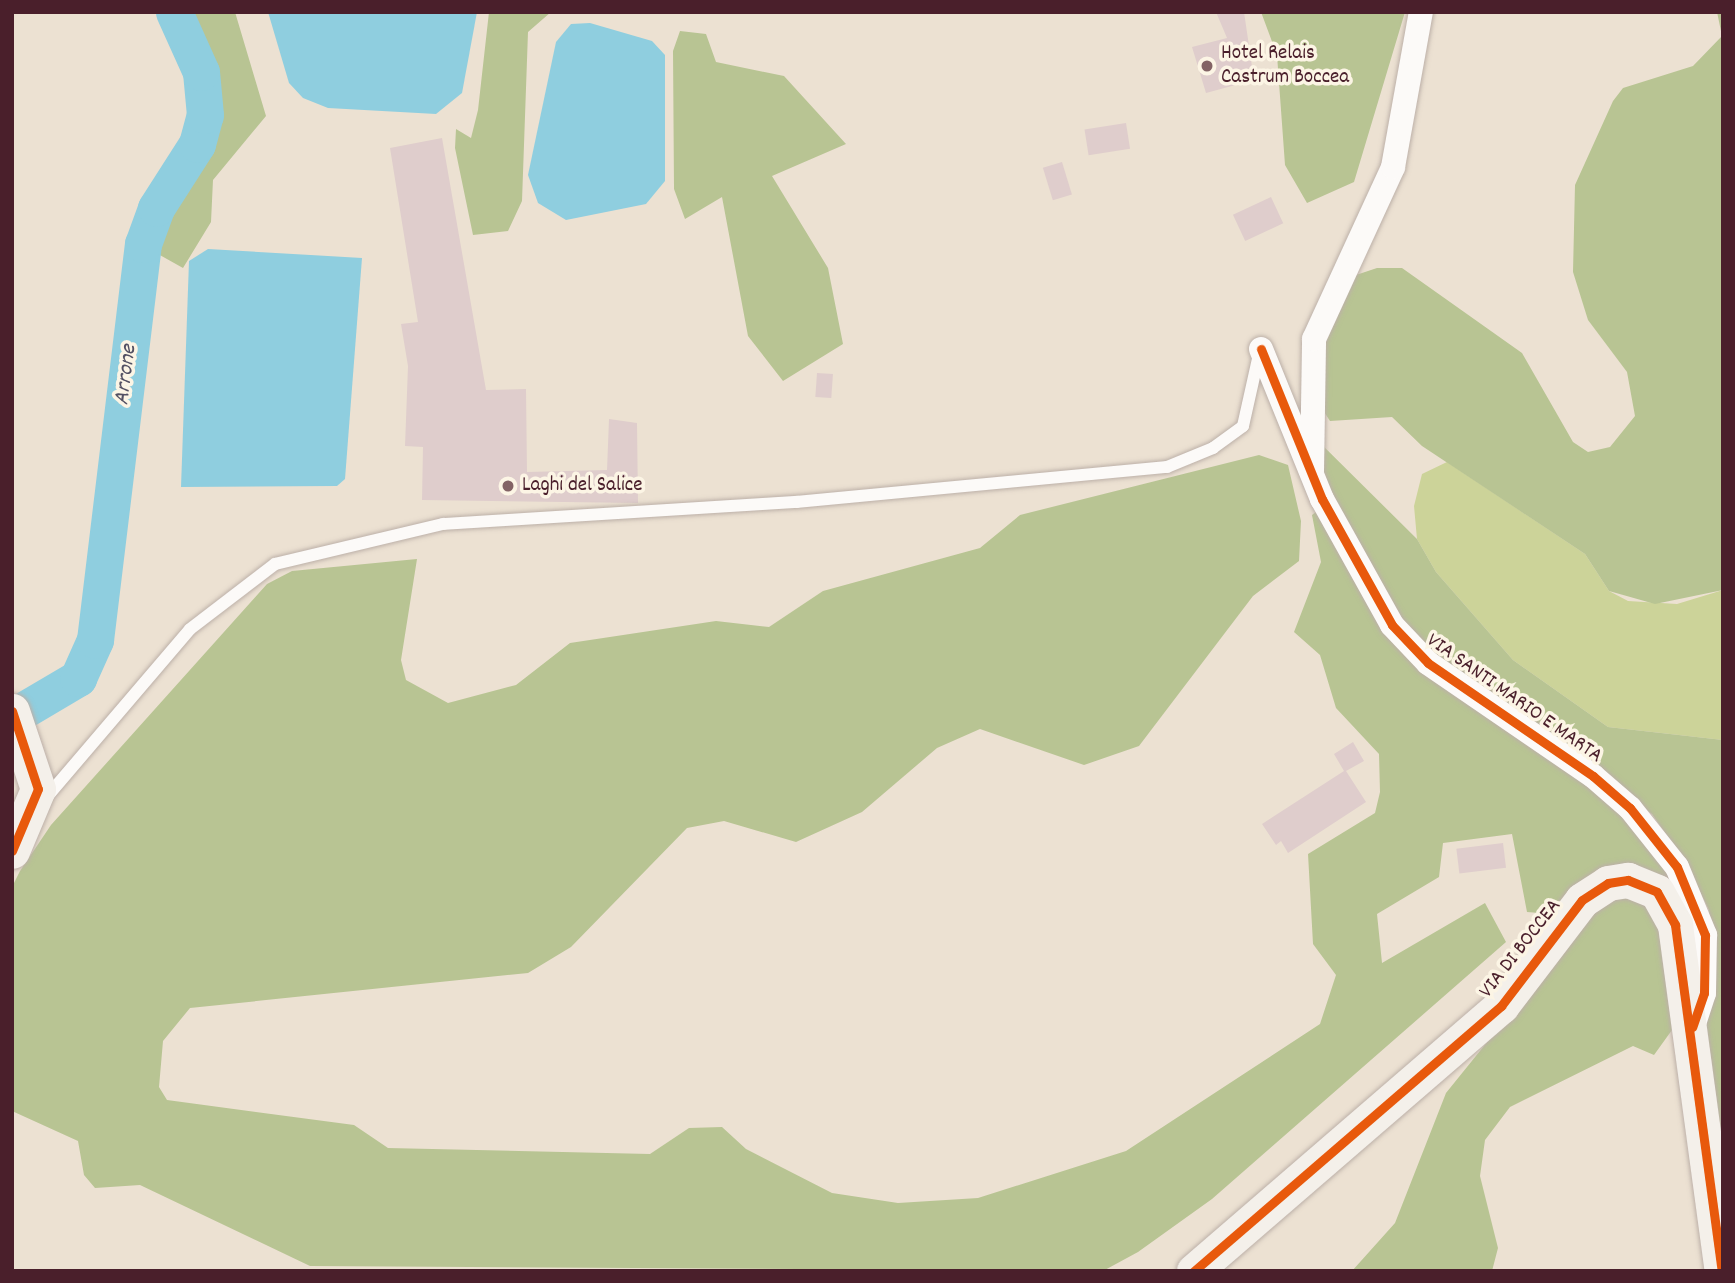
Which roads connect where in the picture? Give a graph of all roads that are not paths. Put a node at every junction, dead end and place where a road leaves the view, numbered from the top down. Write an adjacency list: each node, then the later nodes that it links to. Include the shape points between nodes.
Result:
1 (1421, 12): 3 (street, via 1393,167 1314,339)
2 (1261, 349): 3 (street, VIA SANTI MARIO E MARTA); 5 (lane, via 1243,426 1213,448 1167,467 796,502 443,524 275,564 190,629)
3 (1312, 475): 7 (street, VIA SANTI MARIO E MARTA, via 1363,577 1412,648 1593,776 1630,808 1677,867 1695,902 1707,963)
4 (12, 711): 5 (street, via 36,769)
5 (32, 815): 6 (street)
6 (12, 851)
7 (1690, 1033): 8 (street, VIA DI BOCCEA); 9 (street, VIA DI BOCCEA, via 1668,907 1640,882 1608,883 1574,908 1501,1006 1452,1052)
8 (1722, 1270)
9 (1194, 1271)

